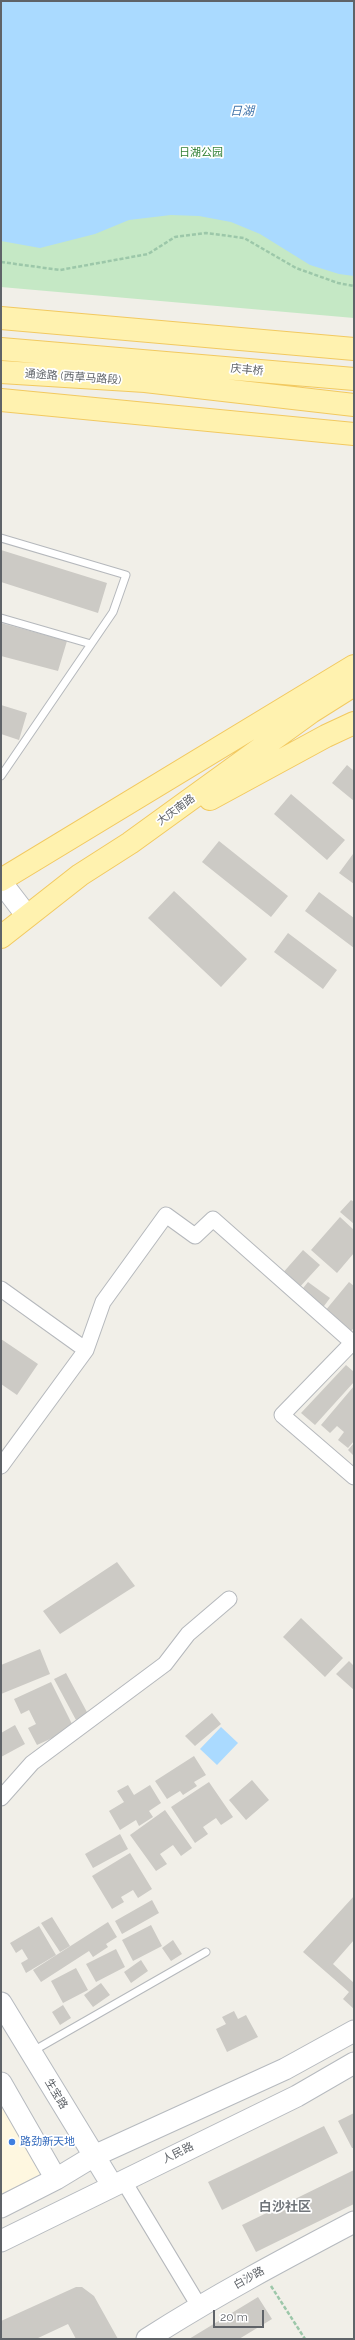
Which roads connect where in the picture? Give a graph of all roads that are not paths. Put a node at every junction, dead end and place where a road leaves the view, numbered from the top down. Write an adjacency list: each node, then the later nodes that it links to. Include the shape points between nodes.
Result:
1 (1, 318): 3 (main road)
2 (1, 349): 4 (main road, 通途路 (西草马路段))
3 (354, 349)
4 (143, 371): 5 (main road, 通途路 (西草马路段)); 6 (main road, 庆丰桥); 8 (main road, 庆丰桥)
5 (1, 372)
6 (354, 379)
7 (1, 400): 9 (main road)
8 (354, 405)
9 (354, 434)
10 (1, 538): 12 (lane, via 126,575 113,612)
11 (1, 618): 12 (lane)
12 (91, 644): 16 (lane)
13 (354, 666): 19 (main road)
14 (354, 685): 18 (main road, 大庆南路, via 311,712)
15 (354, 723): 18 (main road)
16 (3, 769): 17 (lane)
17 (1, 776)
18 (130, 843): 20 (main road, 大庆南路, via 80,875)
19 (1, 881): 20 (main road)
20 (27, 916): 21 (main road, 大庆南路)
21 (1, 936)
22 (1, 1289): 24 (street)
23 (353, 1344): 24 (street, via 213,1219 195,1236 166,1216 103,1302); 26 (street, via 282,1415)
24 (86, 1350): 25 (street)
25 (1, 1466)
26 (354, 1477)
27 (229, 1599): 28 (street, via 188,1634 165,1664 32,1763)
28 (1, 1798)
29 (206, 1952): 32 (lane)
30 (1, 2003): 32 (main road, 生宝路)
31 (354, 2031): 35 (main road, via 285,2069)
32 (31, 2052): 35 (main road, 生宝路)
33 (354, 2063): 37 (main road, 人民路, via 297,2096)
34 (1, 2083): 36 (main road)
35 (94, 2156): 36 (main road); 37 (main road, 生宝路)
36 (56, 2179): 38 (main road)
37 (118, 2183): 40 (main road, 人民路); 41 (street)
38 (1, 2207)
39 (354, 2222): 41 (main road, 白沙路)
40 (1, 2241)
41 (199, 2306): 42 (main road, 白沙路)
42 (147, 2339)

